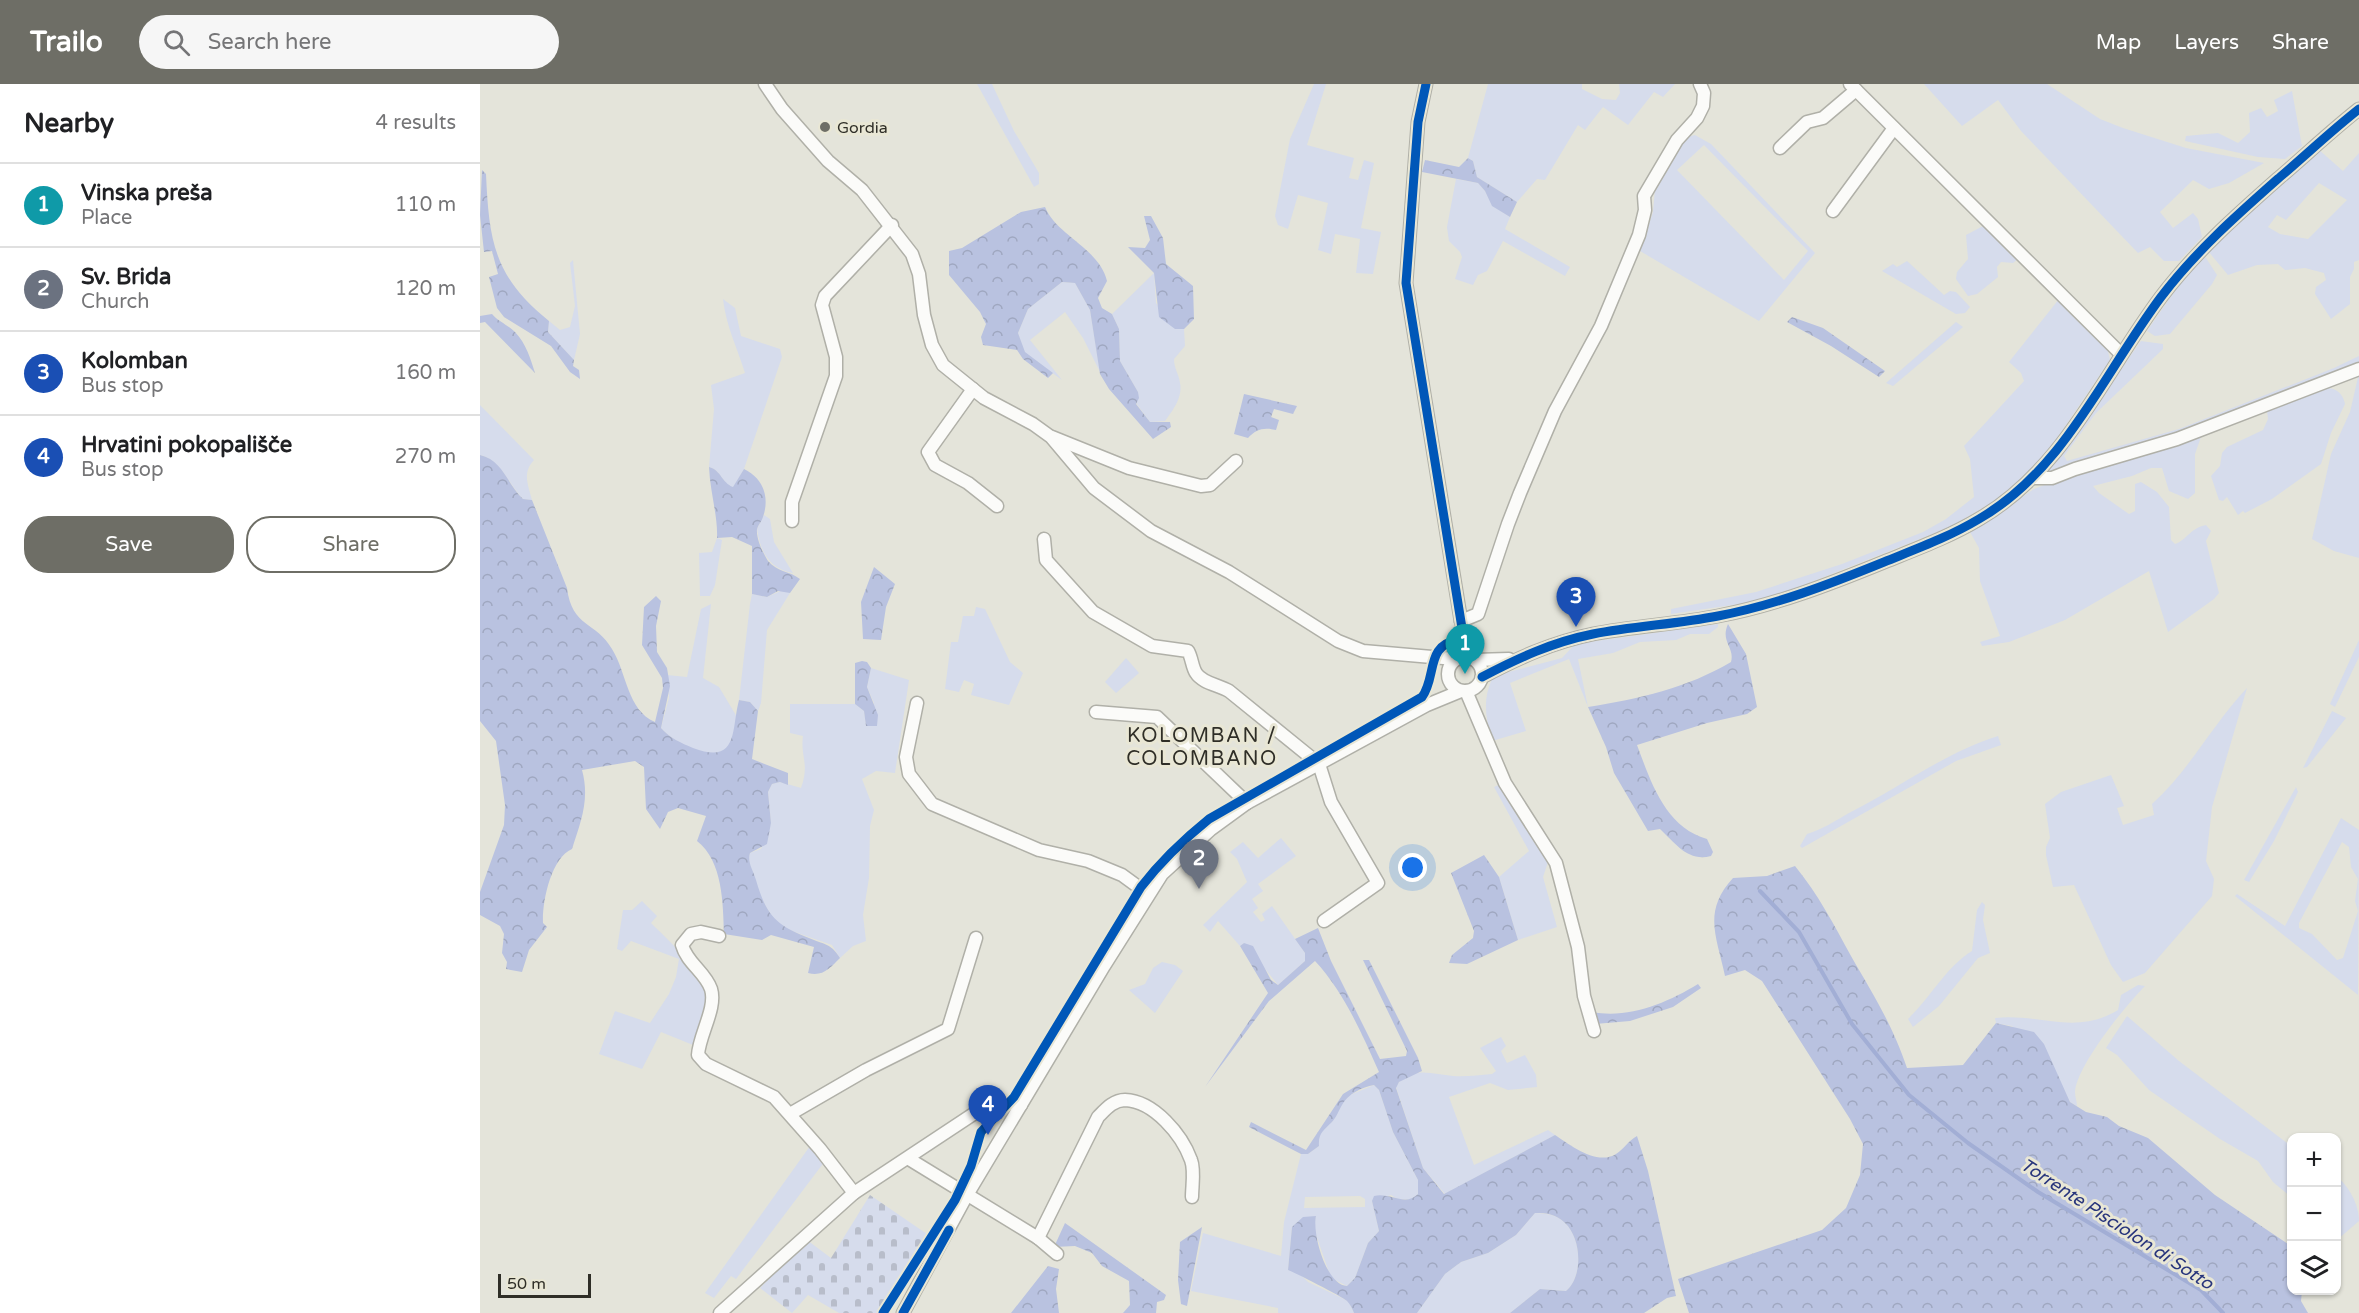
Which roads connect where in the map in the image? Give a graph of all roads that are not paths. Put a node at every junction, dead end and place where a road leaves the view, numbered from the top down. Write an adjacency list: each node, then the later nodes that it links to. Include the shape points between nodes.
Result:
1 (765, 84): 9 (street, via 828,161 862,190)
2 (1426, 84): 19 (street, via 1418,122 1406,283)
3 (1700, 84): 19 (street, via 1703,106 1677,140 1644,196 1639,235 1601,327 1555,411 1520,493 1479,614)
4 (1853, 87): 6 (street); 7 (street, via 1823,118 1807,122)
5 (2359, 109): 10 (street, via 2318,140 2222,227 2188,264)
6 (1894, 128): 8 (street); 10 (street)
7 (1780, 148)
8 (1833, 211)
9 (892, 225): 12 (street, via 912,254 919,274 932,345 944,365); 17 (street, via 825,296 822,305 836,357 836,376 792,502)
10 (2121, 354): 15 (street, via 2076,424)
11 (2359, 369): 15 (street, via 2177,439 2052,478)
12 (973, 389): 13 (street); 16 (street, via 928,452 935,465 968,483)
13 (1051, 437): 14 (street, via 1129,468 1201,486 1210,485); 20 (street, via 1094,488 1151,531 1229,572 1338,641 1363,651)
14 (1236, 461)
15 (2033, 478): 23 (street, via 1997,508 1938,540 1801,594 1715,617 1593,634)
16 (997, 506)
17 (792, 521)
18 (1044, 539): 29 (street, via 1046,560 1093,612 1152,646 1188,651 1200,679 1229,691)
19 (1462, 625): 21 (street); 22 (street)
20 (1419, 657): 21 (street); 24 (street)
21 (1456, 659): 22 (street); 24 (street, via 1449,666)
22 (1474, 659): 23 (street); 25 (street, via 1481,668)
23 (1514, 659): 25 (street)
24 (1448, 677): 25 (street, via 1452,686); 27 (street)
25 (1471, 686): 27 (street); 35 (street, via 1485,742 1505,783 1556,863)
26 (917, 703): 31 (street, via 906,758 909,774 932,804 1039,850 1122,875)
27 (1427, 705): 29 (street)
28 (1096, 712): 30 (street, via 1157,717)
29 (1319, 764): 30 (street); 32 (street, via 1330,802 1378,883)
30 (1246, 803): 31 (street, via 1184,853)
31 (1148, 894): 36 (street)
32 (1324, 921)
33 (719, 936): 37 (street, via 691,934 682,945 712,991 698,1055 706,1064 774,1097)
34 (976, 938): 37 (street, via 948,1029)
35 (1594, 1031)
36 (1021, 1105): 38 (street, via 996,1103 984,1107); 40 (street)
37 (789, 1114): 39 (street)
38 (909, 1159): 39 (street); 40 (street)
39 (854, 1193): 44 (street)
40 (967, 1195): 42 (street); 45 (street)
41 (1192, 1197): 42 (street, via 1192,1161 1171,1126 1146,1107 1125,1100 1113,1103 1098,1117)
42 (1038, 1238): 43 (street)
43 (1057, 1254)
44 (720, 1313)
45 (903, 1313)

